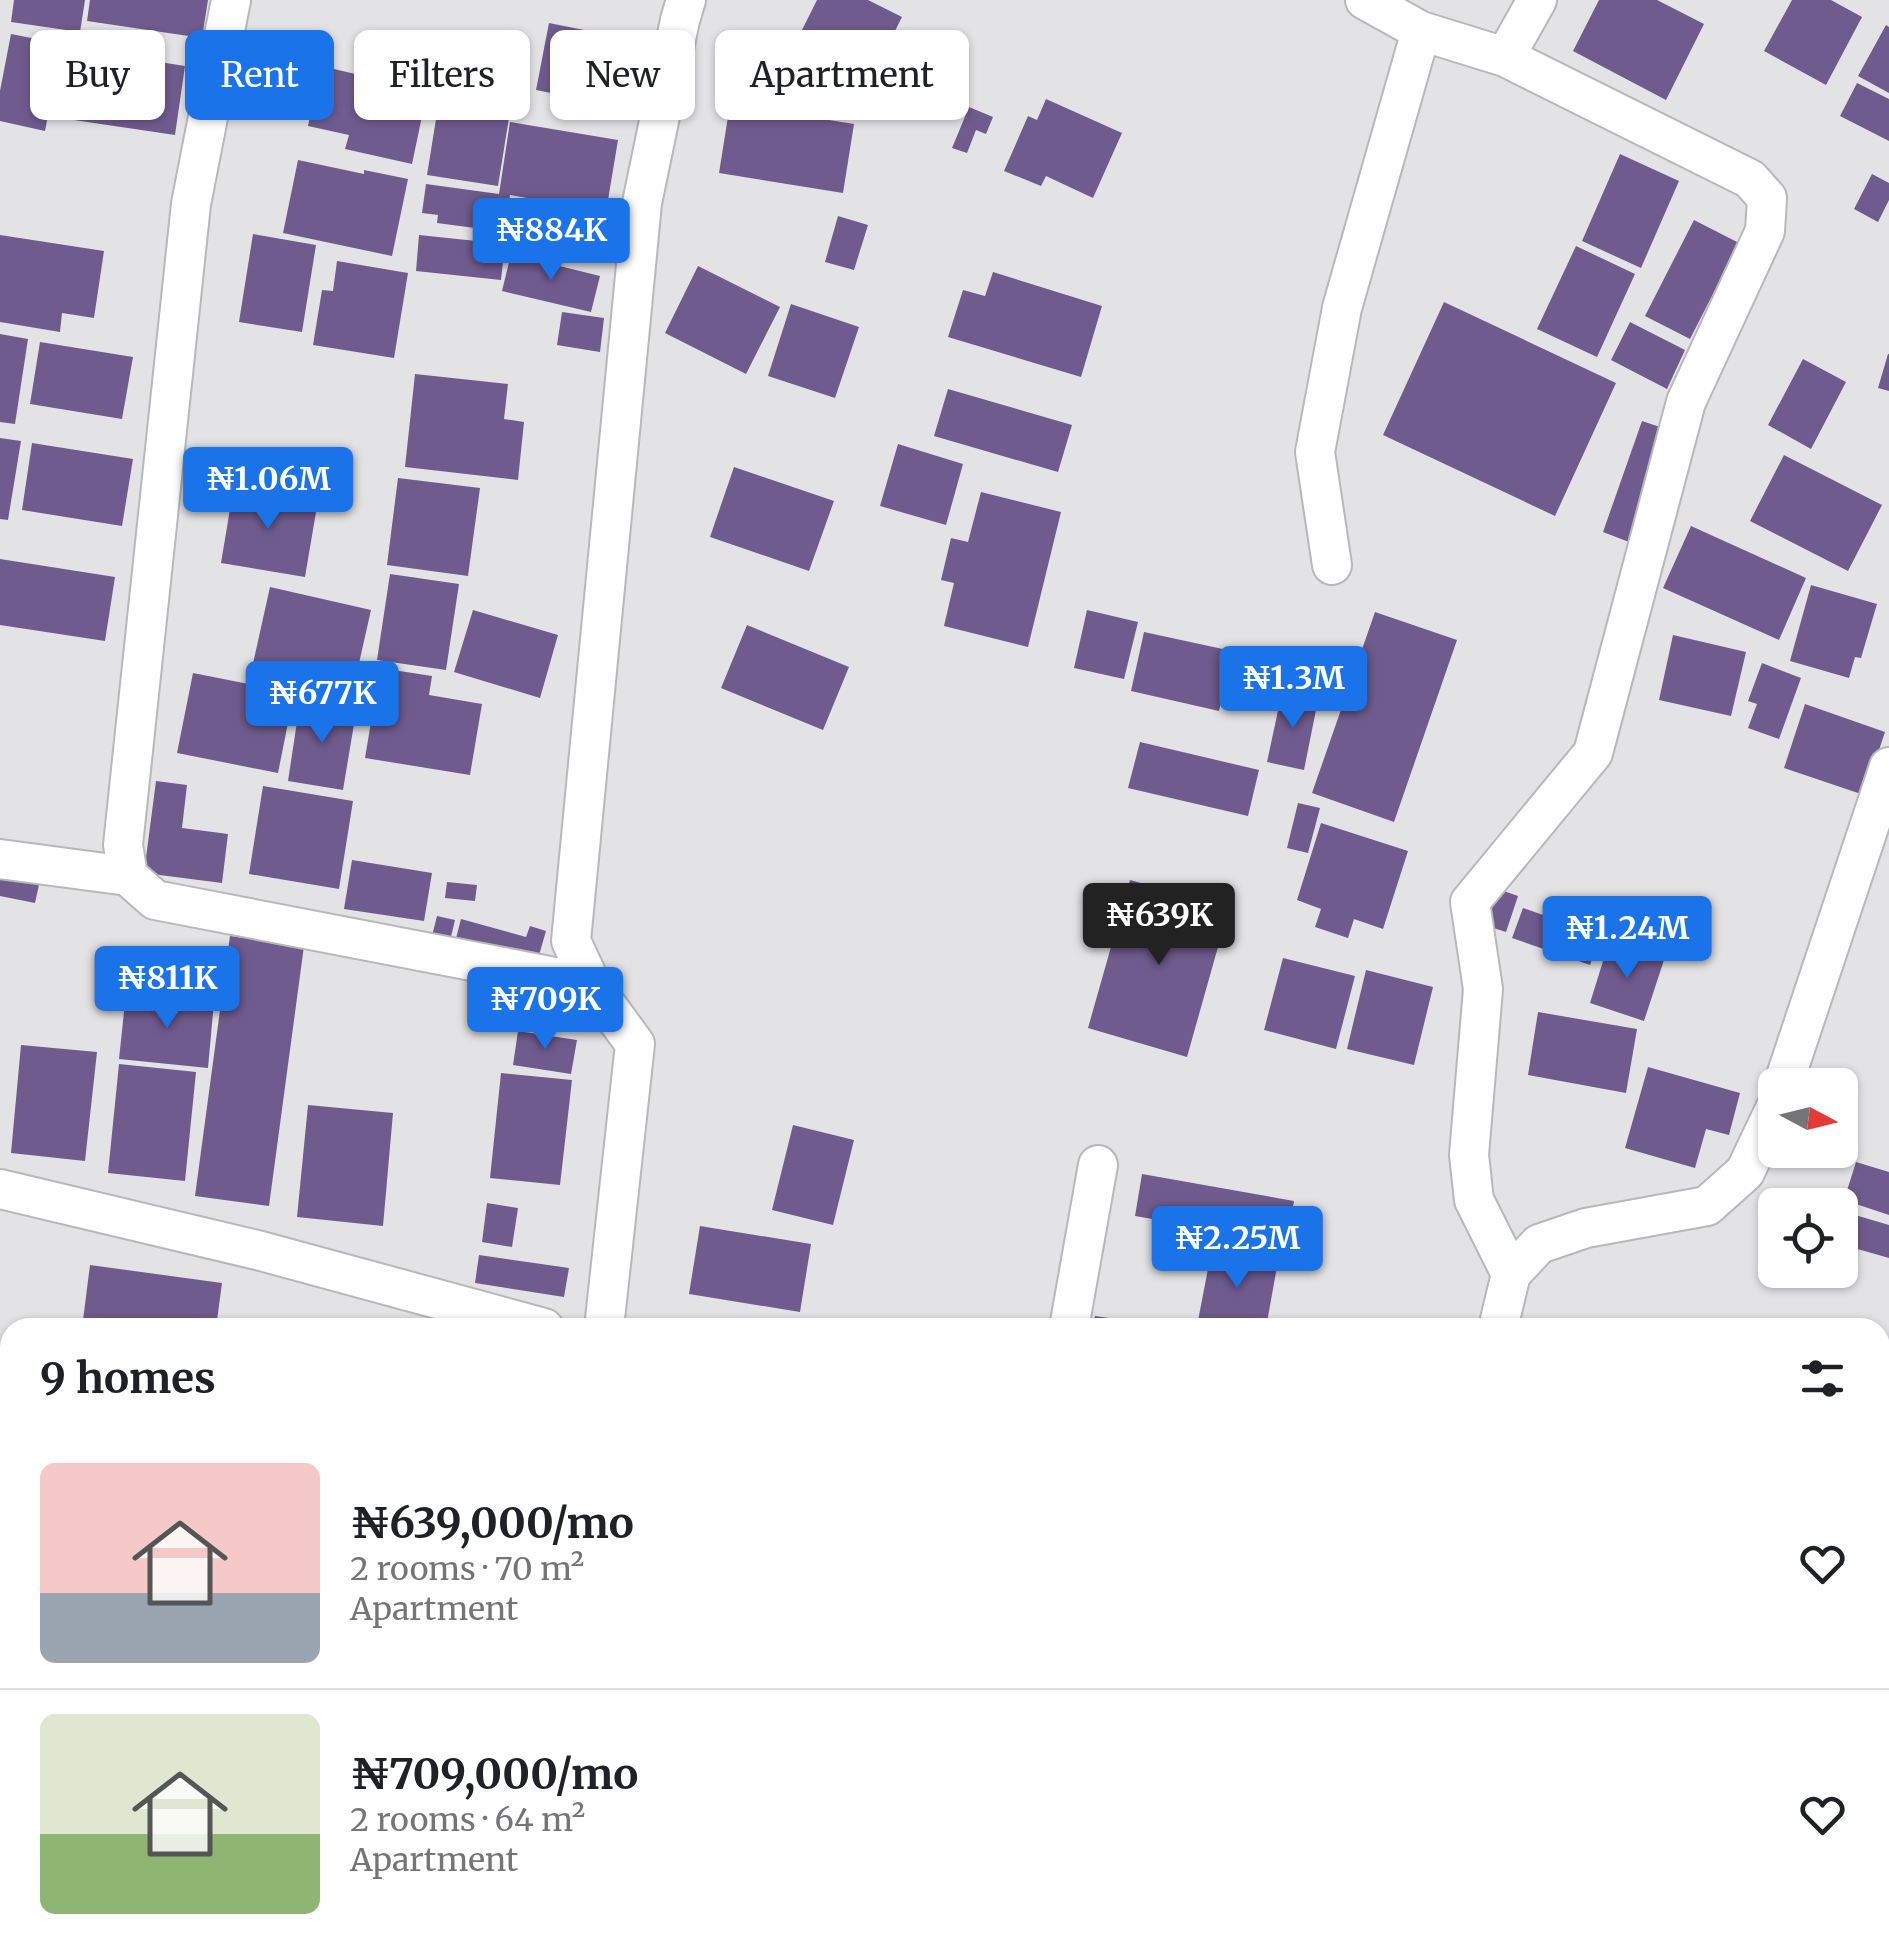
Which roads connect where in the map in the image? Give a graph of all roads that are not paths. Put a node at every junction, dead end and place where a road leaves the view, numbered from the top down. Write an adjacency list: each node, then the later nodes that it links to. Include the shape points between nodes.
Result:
1 (231, 0): 10 (street, via 192,204 123,845)
2 (686, 0): 11 (street, via 640,222 571,942)
3 (1365, 0): 5 (street)
4 (1537, 0): 6 (street)
5 (1422, 30): 6 (street); 7 (street, via 1342,308 1315,452)
6 (1506, 57): 16 (street, via 1750,178 1767,198 1764,230 1686,402 1593,753 1470,902 1483,989 1470,1155 1474,1200)
7 (1332, 565)
8 (1889, 767): 12 (street)
9 (0, 860): 10 (street)
10 (128, 876): 11 (street, via 155,900)
11 (591, 984): 18 (street, via 636,1044)
12 (1789, 1068)
13 (1758, 1145): 16 (street, via 1745,1172 1707,1206 1586,1228 1538,1244)
14 (1098, 1165): 19 (street)
15 (0, 1190): 17 (street)
16 (1510, 1274): 20 (street)
17 (507, 1318)
18 (605, 1318)
19 (1071, 1318)
20 (1500, 1318)

